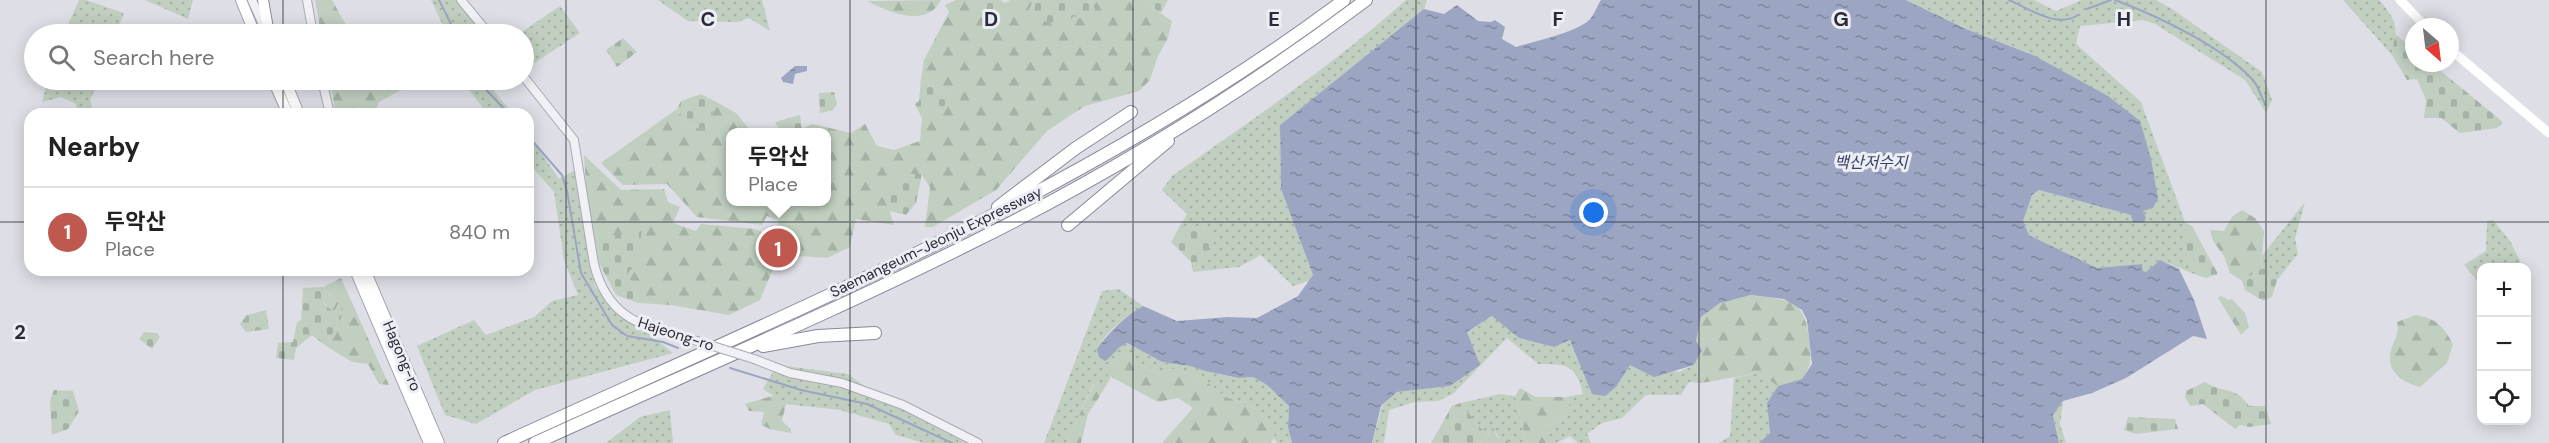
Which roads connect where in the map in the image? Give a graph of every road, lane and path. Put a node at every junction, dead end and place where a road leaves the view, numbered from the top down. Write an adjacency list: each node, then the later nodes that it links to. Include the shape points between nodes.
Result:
1 (241, 0): 10 (main road)
2 (252, 0): 11 (street)
3 (263, 0): 12 (main road)
4 (307, 0): 13 (street)
5 (461, 0): 14 (street)
6 (1344, 0): 29 (highway, Saemangeum-Jeonju Expressway, via 1126,143)
7 (1366, 0): 26 (highway, Saemangeum-Jeonju Expressway)
8 (2400, 0): 9 (main road)
9 (2417, 18)
10 (251, 24)
11 (263, 24)
12 (267, 24)
13 (311, 24)
14 (481, 24)
15 (2459, 57): 27 (main road)
16 (275, 90): 21 (main road)
17 (277, 90): 22 (main road)
18 (289, 90): 23 (main road)
19 (324, 90): 24 (street)
20 (534, 90): 39 (street, Hajeong-ro, bridge, via 574,140 598,282 617,310 630,319 790,373 842,383 903,405)
21 (280, 108)
22 (285, 108)
23 (297, 108)
24 (329, 108)
25 (1131, 112): 29 (highway, via 1007,201)
26 (1200, 115): 28 (highway); 35 (highway, Saemangeum-Jeonju Expressway, via 976,240)
27 (2549, 133)
28 (1068, 225)
29 (939, 244): 37 (highway, Saemangeum-Jeonju Expressway)
30 (353, 276): 33 (main road)
31 (358, 276): 33 (main road, Hagong-ro)
32 (367, 276): 36 (main road, Hagong-ro)
33 (371, 308): 36 (main road, Hagong-ro)
34 (875, 333): 35 (highway, via 818,336)
35 (741, 350): 38 (highway, Saemangeum-Jeonju Expressway)
36 (435, 443)
37 (504, 443)
38 (535, 443)
39 (978, 443)

